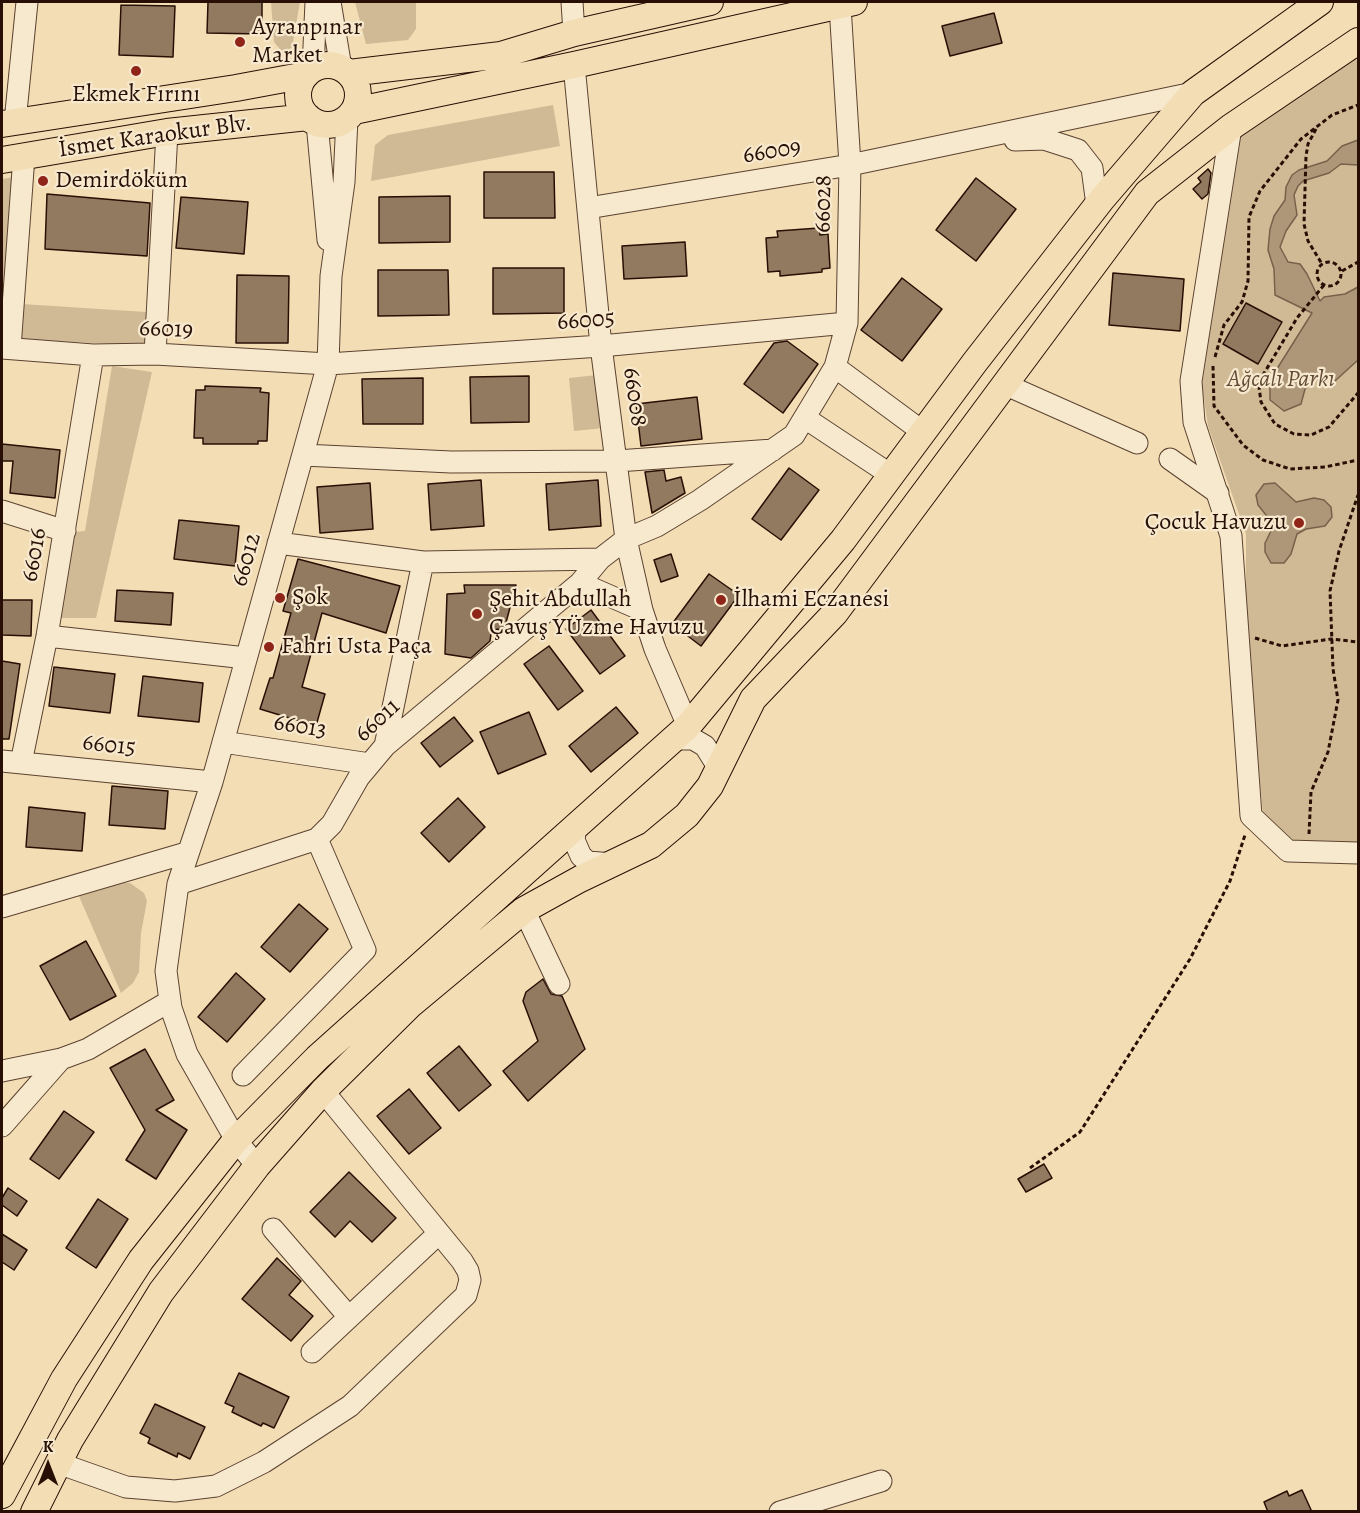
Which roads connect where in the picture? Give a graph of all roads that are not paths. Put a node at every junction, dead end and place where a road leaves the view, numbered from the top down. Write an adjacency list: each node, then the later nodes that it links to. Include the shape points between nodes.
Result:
1 (27, 2): 16 (street)
2 (316, 2): 12 (street)
3 (330, 2): 11 (street)
4 (572, 2): 8 (street)
5 (710, 2): 8 (main road)
6 (1320, 2): 13 (main road)
7 (847, 4): 10 (main road); 21 (street, 66028)
8 (574, 33): 11 (main road, via 501,55)
9 (1359, 41): 17 (main road)
10 (574, 65): 14 (main road); 23 (street, 66008)
11 (345, 70): 12 (main road, via 322,65); 14 (main road, via 358,91)
12 (309, 72): 15 (main road, via 298,92 302,110); 16 (main road, İsmet Karaokur Blv.)
13 (1193, 93): 19 (street, 66009); 22 (main road)
14 (350, 114): 15 (main road, via 338,123); 24 (street, 66012)
15 (313, 120): 18 (main road, İsmet Karaokur Blv.); 24 (street, 66012)
16 (8, 123)
17 (1231, 127): 32 (main road, via 1147,193); 41 (street, via 1191,381 1194,422)
18 (167, 132): 20 (main road, İsmet Karaokur Blv.); 28 (street)
19 (963, 141): 21 (street, 66009); 22 (street, 66009, via 1044,139 1078,150 1092,168)
20 (13, 158): 27 (street)
21 (850, 165): 23 (street, 66009); 25 (street, 66028)
22 (1097, 205): 34 (main road)
23 (588, 208): 26 (street, 66008)
24 (331, 276): 30 (street, 66012)
25 (847, 323): 26 (street, 66005); 31 (street, 66028)
26 (601, 346): 30 (street, 66005); 39 (street, 66008)
27 (6, 348): 29 (street, 66019)
28 (155, 354): 29 (street, 66019); 30 (street, 66019)
29 (93, 355): 43 (street, 66016)
30 (328, 364): 37 (street, 66012)
31 (835, 367): 33 (street, 66028); 34 (street)
32 (1004, 384): 35 (street); 57 (main road, via 835,613 753,699)
33 (805, 418): 36 (street, 66028, via 794,435); 40 (street)
34 (923, 432): 40 (main road)
35 (1137, 443)
36 (774, 450): 39 (street); 44 (street, 66011, via 657,526)
37 (303, 455): 39 (street, via 451,462); 45 (street, 66012)
38 (1170, 459): 41 (street)
39 (617, 460): 44 (street, 66008)
40 (891, 475): 52 (main road, via 843,540)
41 (1218, 494): 62 (street, via 1231,536 1251,816 1288,851)
42 (2, 512): 43 (street)
43 (65, 531): 50 (street, 66016)
44 (626, 539): 46 (street, 66011); 49 (street, 66008)
45 (278, 543): 47 (street); 51 (street, 66012)
46 (600, 559): 47 (street); 48 (street, 66011)
47 (423, 562): 54 (street)
48 (580, 583): 49 (street); 54 (street, 66011)
49 (642, 610): 52 (street, 66008)
50 (47, 636): 51 (street); 55 (street, 66016)
51 (246, 658): 53 (street, 66012)
52 (680, 733): 57 (street, via 705,746); 59 (main road)
53 (223, 741): 56 (street, 66013); 58 (street, 66012)
54 (385, 746): 56 (street, 66011)
55 (11, 762): 58 (street, 66015)
56 (370, 764): 60 (street, 66011, via 358,777 332,824)
57 (718, 768): 63 (main road, via 710,786 687,815 651,845)
58 (212, 782): 61 (street, 66012)
59 (576, 826): 63 (street, via 574,840 581,856 588,862); 74 (main road, via 316,1058)
60 (317, 839): 64 (street); 71 (street, via 364,950)
61 (186, 853): 64 (street, 66012); 65 (street)
62 (1359, 853)
63 (613, 864): 66 (main road)
64 (178, 884): 68 (street, 66012, via 166,971)
65 (2, 907)
66 (524, 910): 67 (street); 72 (main road, via 410,1005)
67 (559, 984)
68 (170, 1001): 69 (street); 74 (street, 66012, via 187,1054)
69 (61, 1059): 70 (street); 73 (street)
70 (2, 1071)
71 (243, 1075)
72 (323, 1091): 75 (main road); 77 (street)
73 (2, 1126)
74 (236, 1140): 75 (street, 66012); 82 (main road, via 128,1280 64,1379)
75 (257, 1166): 80 (main road, via 161,1292)
76 (273, 1229): 78 (street)
77 (438, 1234): 78 (street); 80 (street, via 468,1271 466,1295 350,1406 264,1462 216,1486 175,1491 126,1487)
78 (349, 1317): 79 (street)
79 (312, 1352)
80 (58, 1463): 83 (main road)
81 (881, 1481): 84 (street)
82 (2, 1495)
83 (34, 1512)
84 (780, 1512)

